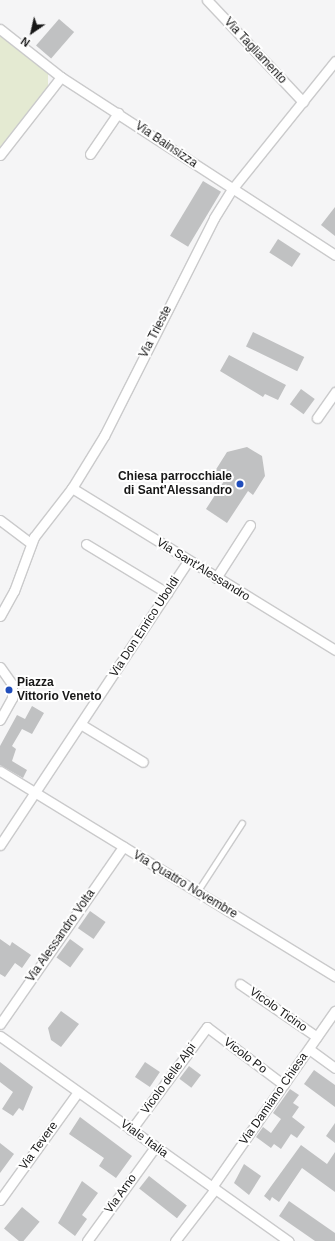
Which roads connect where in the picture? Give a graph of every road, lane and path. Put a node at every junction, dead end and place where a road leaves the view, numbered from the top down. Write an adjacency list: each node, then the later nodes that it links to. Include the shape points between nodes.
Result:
1 (207, 0): 5 (street, Via Tagliamento)
2 (0, 29): 4 (street, Via Bainsizza)
3 (335, 61): 5 (street, Via Trieste)
4 (61, 77): 6 (street, Via Bainsizza); 8 (street)
5 (303, 102): 9 (street, Via Trieste)
6 (118, 113): 7 (street); 9 (street, Via Bainsizza)
7 (90, 154)
8 (0, 155)
9 (233, 188): 10 (street, Via Bainsizza); 13 (street, Via Trieste, via 190,263 104,436)
10 (335, 255)
11 (335, 392): 12 (street)
12 (317, 418)
13 (72, 488): 16 (street, Via Trieste); 18 (street, Via Sant'Alessandro)
14 (0, 520): 16 (street)
15 (250, 525): 19 (street)
16 (31, 543): 21 (street, Via Trieste, via 14,591)
17 (86, 544): 20 (street)
18 (188, 561): 19 (street, Via Sant'Alessandro); 20 (street, Via Don Enrico Uboldi)
19 (216, 578): 22 (street, Via Sant'Alessandro)
20 (167, 593): 25 (street, Via Don Enrico Uboldi)
21 (0, 616)
22 (335, 650)
23 (0, 667): 24 (street, via 12,684 12,698)
24 (0, 720)
25 (82, 724): 26 (street); 28 (street, Via Don Enrico Uboldi)
26 (143, 762)
27 (0, 771): 28 (street, Via Quattro Novembre)
28 (36, 794): 30 (street, Via Don Enrico Uboldi); 31 (street, Via Quattro Novembre)
29 (242, 823): 32 (lane)
30 (0, 845)
31 (123, 847): 32 (street, Via Quattro Novembre); 36 (street, Via Alessandro Volta)
32 (197, 892): 33 (street, Via Quattro Novembre)
33 (335, 976)
34 (240, 984): 39 (street, Vicolo Ticino)
35 (335, 1011): 39 (street, Via Damiano Chiesa)
36 (0, 1024)
37 (207, 1027): 42 (street, Vicolo Po); 44 (street, Vicolo delle Alpi)
38 (0, 1036): 43 (street, Viale Italia)
39 (317, 1037): 40 (street, Via Damiano Chiesa)
40 (309, 1050): 41 (street); 42 (street, Via Damiano Chiesa)
41 (335, 1068)
42 (284, 1085): 46 (street, Via Damiano Chiesa)
43 (78, 1092): 44 (street, Viale Italia); 47 (street, Via Tevere)
44 (131, 1130): 45 (street, Viale Italia)
45 (155, 1147): 46 (street, Viale Italia); 48 (street, Via Arno)
46 (214, 1188): 49 (street, Via Damiano Chiesa); 50 (street, Viale Italia)
47 (0, 1200)
48 (87, 1241)
49 (176, 1241)
50 (288, 1241)

